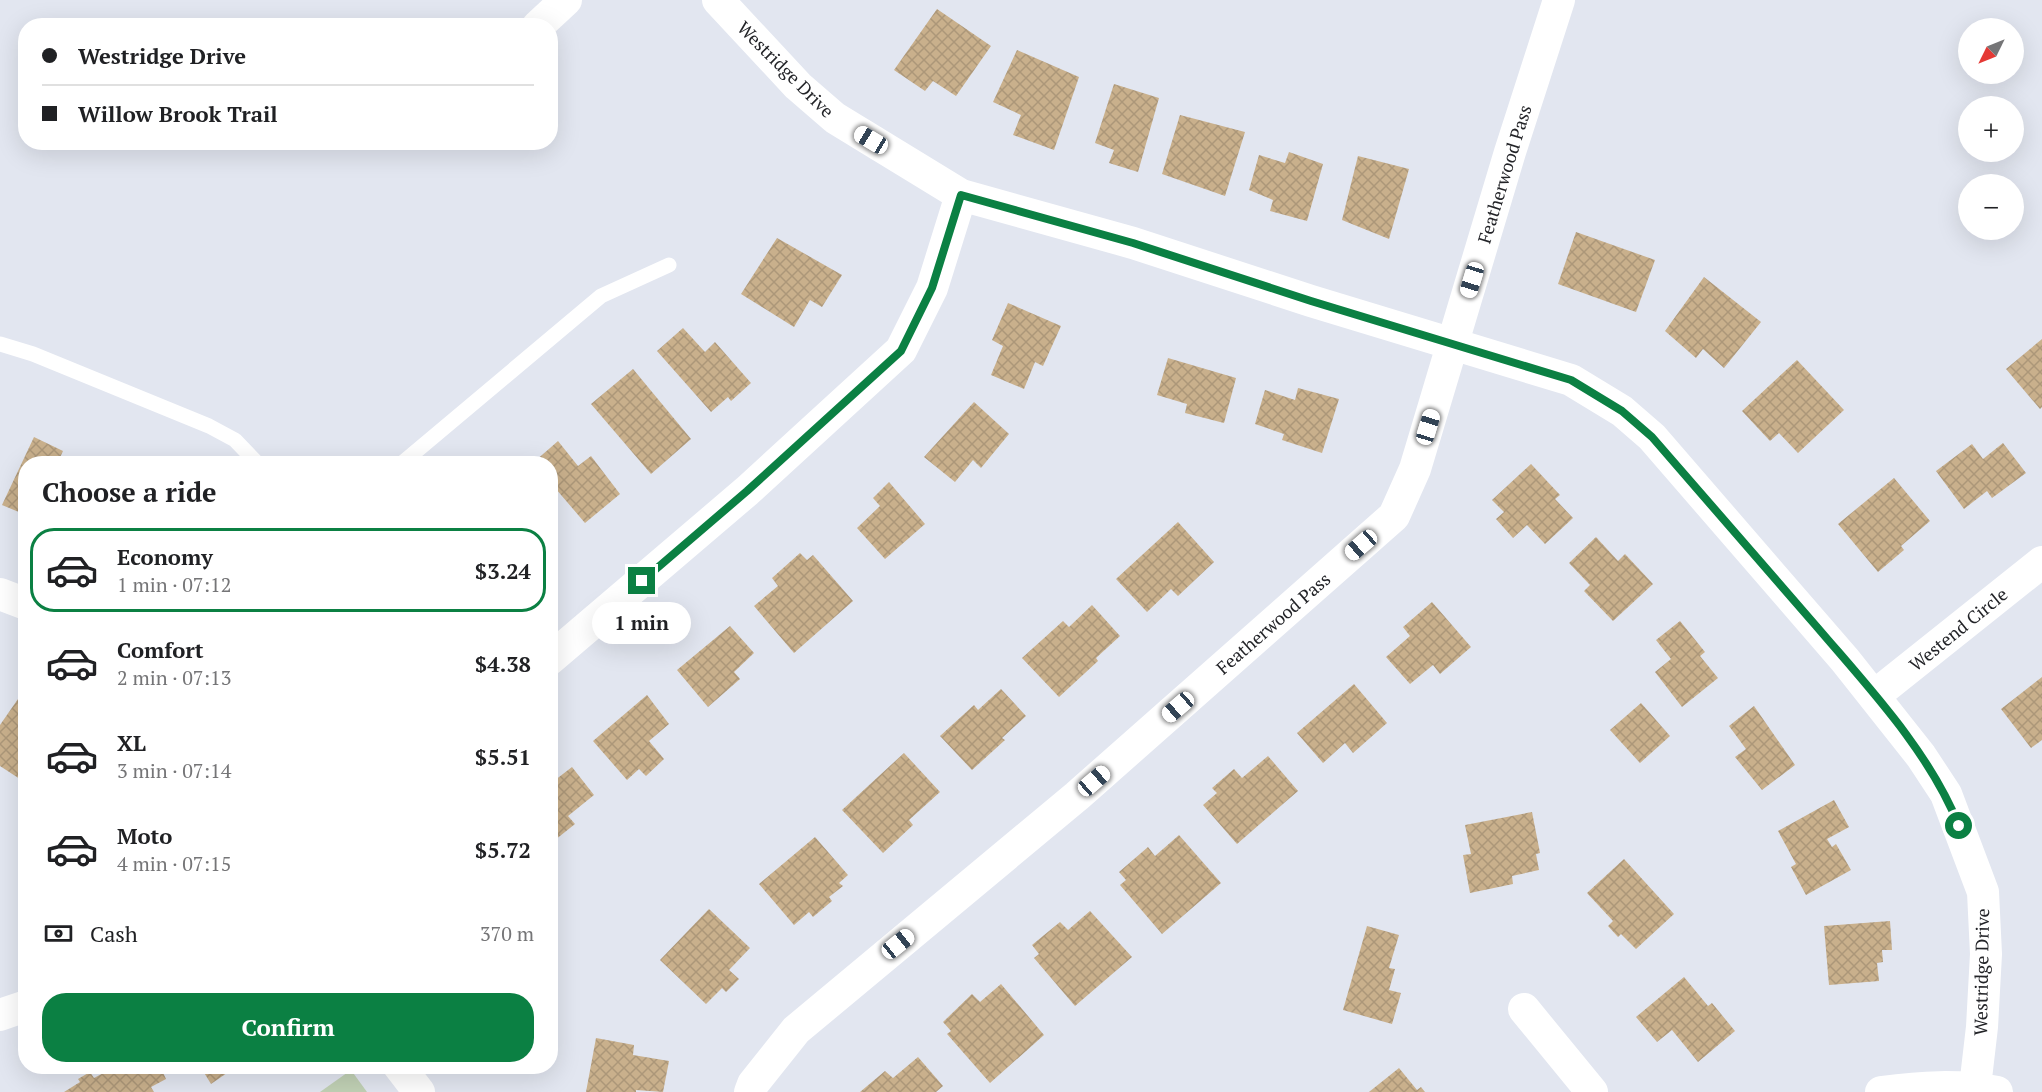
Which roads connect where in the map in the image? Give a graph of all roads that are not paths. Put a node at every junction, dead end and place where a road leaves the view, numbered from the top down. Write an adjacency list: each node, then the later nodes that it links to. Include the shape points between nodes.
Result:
1 (566, 0): 4 (street)
2 (718, 0): 5 (street, Westridge Drive, via 798,86 835,118)
3 (1559, 0): 8 (street, Featherwood Pass)
4 (547, 18)
5 (961, 195): 8 (street, Westridge Drive, via 1133,243); 14 (street, via 932,288 901,351 747,491)
6 (669, 265): 10 (lane, via 601,296)
7 (0, 344): 9 (lane, via 208,426 235,440)
8 (1453, 344): 15 (street, Westridge Drive, via 1571,380 1622,411 1652,437); 22 (street, Featherwood Pass, via 1415,469 1394,516 1077,796 796,1030)
9 (250, 456)
10 (411, 456)
11 (2042, 562): 15 (street, Westend Circle)
12 (0, 594): 13 (street)
13 (18, 601)
14 (558, 653)
15 (1874, 696): 20 (street, Westridge Drive, via 1946,794 1983,892 1986,954 1982,1027)
16 (18, 1009): 18 (street)
17 (1524, 1009): 23 (street)
18 (0, 1015)
19 (405, 1074): 21 (street)
20 (1986, 1090): 24 (street, via 1922,1087)
21 (419, 1092)
22 (750, 1092)
23 (1592, 1092)
24 (1881, 1092)

